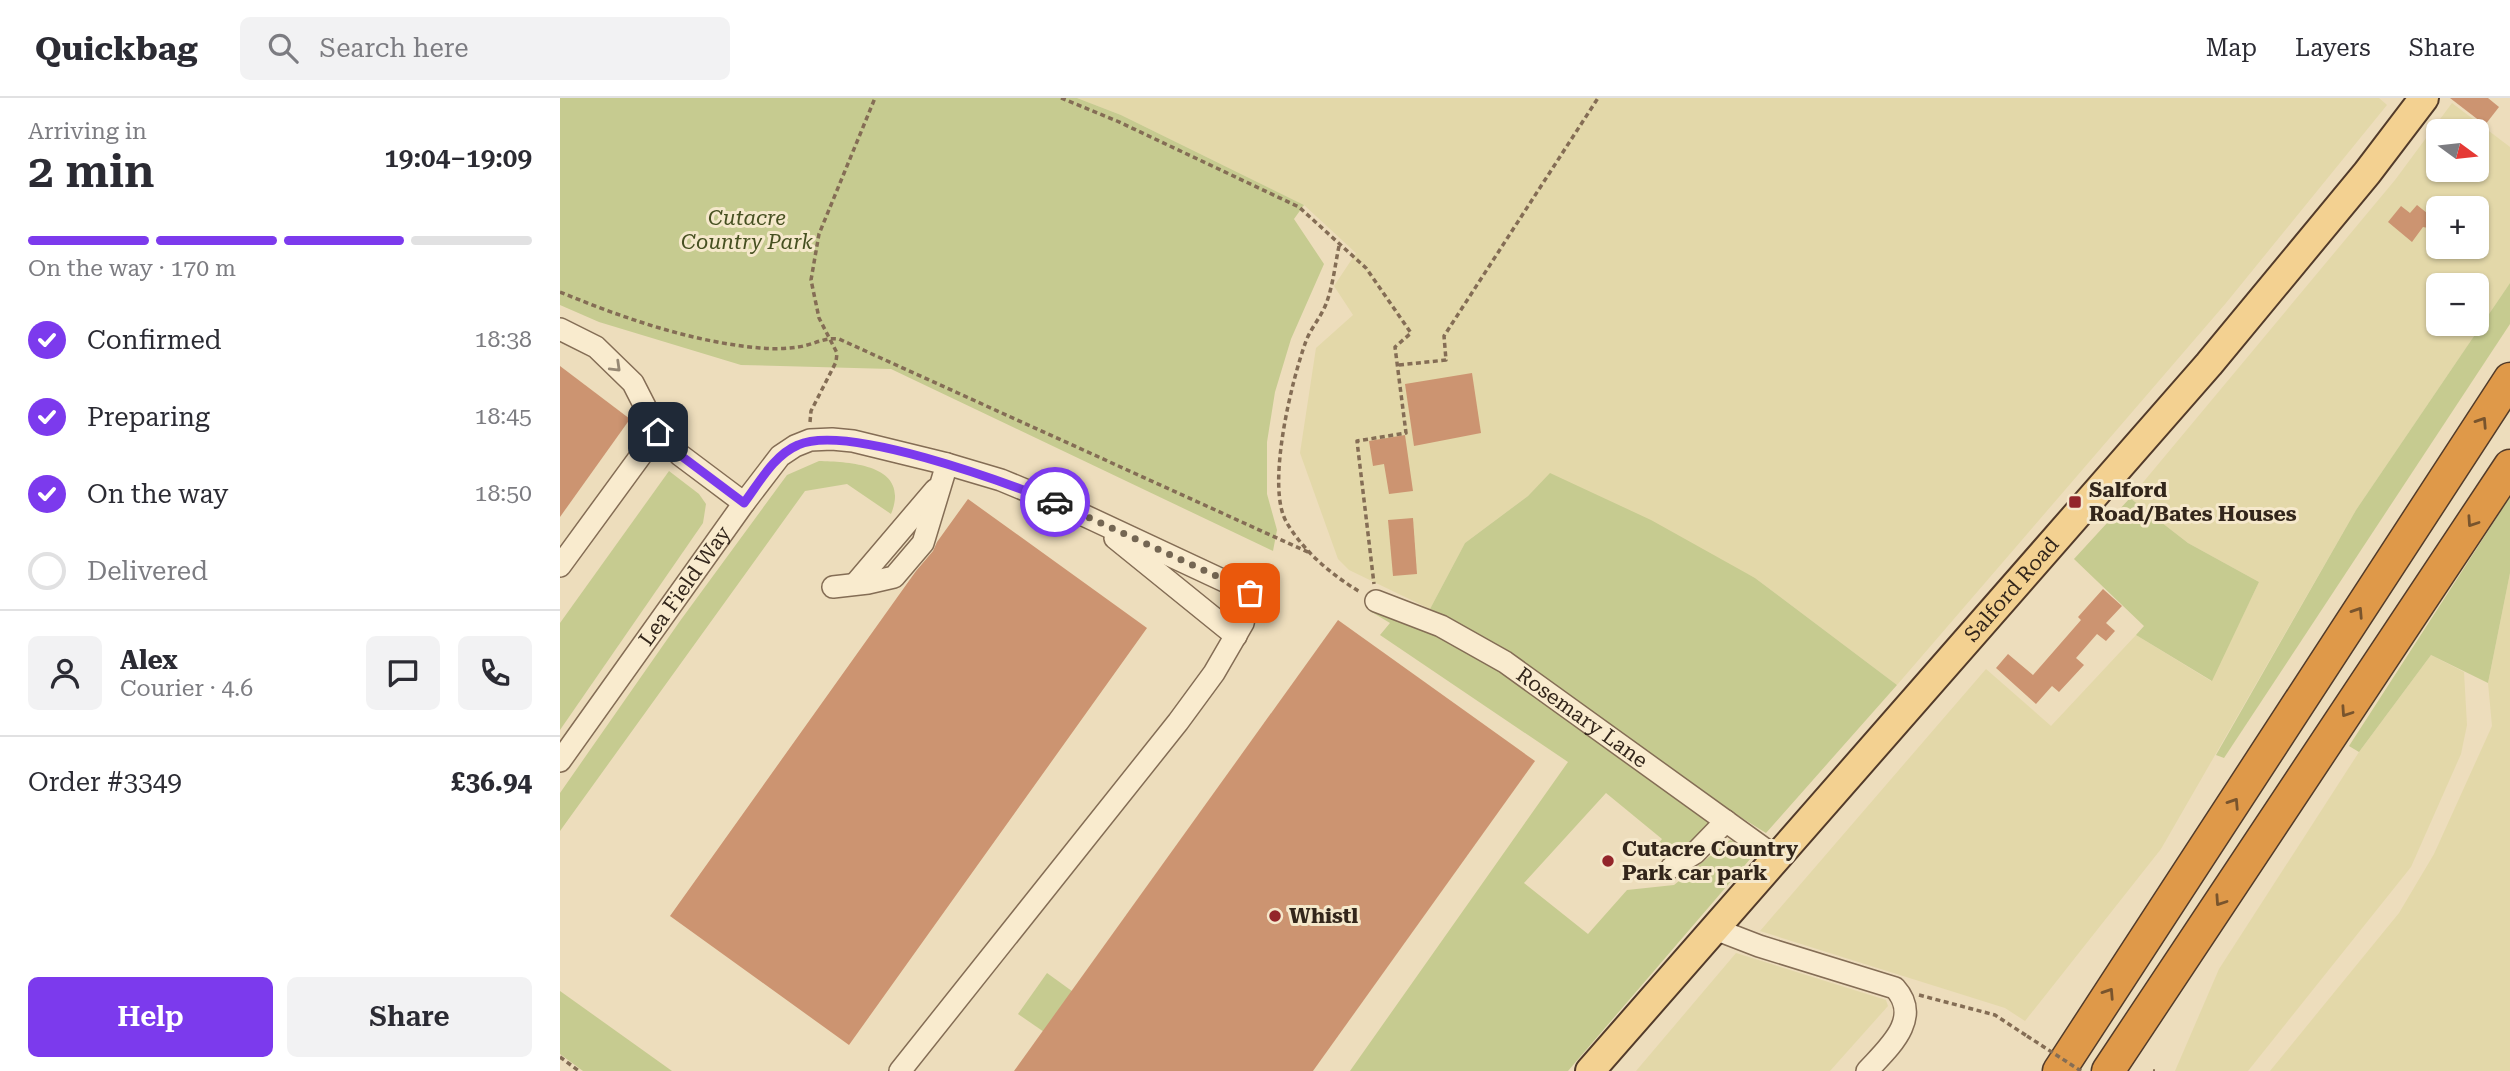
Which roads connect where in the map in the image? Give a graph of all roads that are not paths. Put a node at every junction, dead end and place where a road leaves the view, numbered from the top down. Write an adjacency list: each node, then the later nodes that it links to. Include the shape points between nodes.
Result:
1 (2424, 98): 15 (main road, Salford Road, via 2209,364)
2 (560, 329): 4 (lane, one-way to 4, via 596,348 633,383)
3 (2510, 379): 21 (highway, one-way to 3)
4 (658, 432): 7 (lane, via 680,455); 9 (lane)
5 (2510, 466): 22 (highway, one-way to 22)
6 (943, 474): 7 (lane, Lea Field Way, via 853,441 810,440 780,456); 8 (lane, Lea Field Way, via 1001,480); 10 (lane, via 923,543 894,577)
7 (744, 503): 13 (lane, Lea Field Way)
8 (1086, 516): 12 (lane); 12 (lane, Lea Field Way, via 1250,593)
9 (560, 566)
10 (833, 587)
11 (1376, 601): 14 (lane, Rosemary Lane, via 1441,626 1504,662)
12 (1236, 636): 18 (lane, via 1178,722)
13 (560, 761)
14 (1726, 821): 15 (lane, Rosemary Lane); 16 (lane, via 1695,853)
15 (1777, 858): 17 (main road, Salford Road)
16 (1672, 867)
17 (1714, 929): 19 (main road, Salford Road); 20 (lane, via 1895,988 1906,1007 1905,1018 1894,1041)
18 (900, 1071)
19 (1590, 1071)
20 (1867, 1071)
21 (2057, 1071)
22 (2108, 1071)

